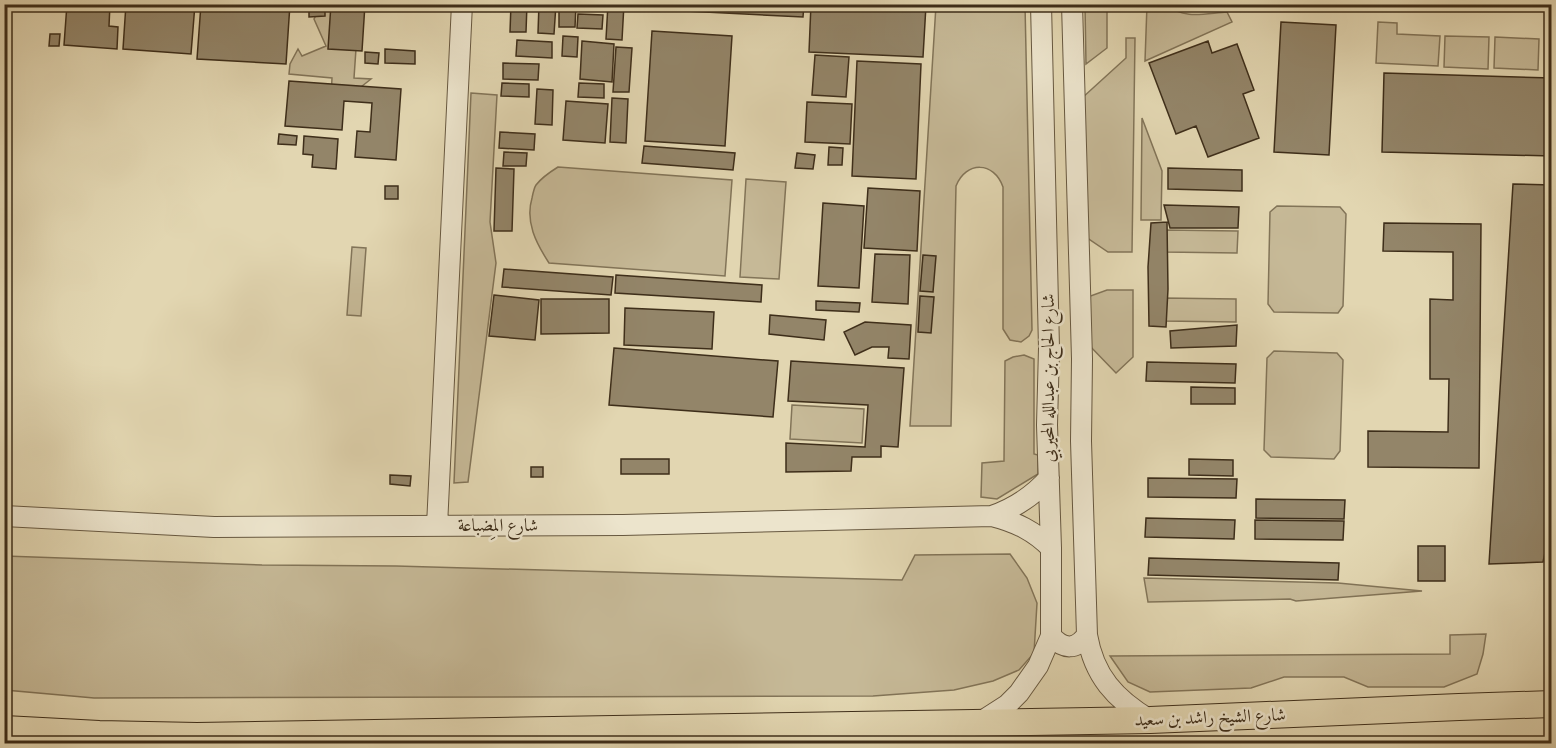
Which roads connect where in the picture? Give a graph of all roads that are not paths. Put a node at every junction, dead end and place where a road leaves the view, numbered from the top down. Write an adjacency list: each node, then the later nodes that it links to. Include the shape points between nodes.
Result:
1 (462, 4): 7 (street)
2 (1041, 4): 4 (street, شارع الحاج بن عبدالله المحيربي)
3 (1072, 4): 9 (street, شارع الحاج بن عبدالله المحيربي)
4 (1049, 478): 6 (street, شارع المِضباعة, via 1024,502); 8 (street, شارع الحاج بن عبدالله المحيربي)
5 (4, 516): 7 (street, شارع المِضباعة, via 214,527)
6 (992, 516): 7 (street, شارع المِضباعة); 8 (street, شارع المِضباعة, via 1024,527)
7 (437, 526)
8 (1051, 548): 10 (street, شارع الحاج بن عبدالله المحيربي)
9 (1087, 635): 10 (street, via 1070,647); 12 (street, شارع الحاج بن عبدالله المحيربي, via 1090,652 1108,685)
10 (1051, 636): 13 (street, شارع الحاج بن عبدالله المحيربي, via 1038,666 1019,693)
11 (1551, 704): 12 (main road, شارع الشيخ راشد بن سعيد)
12 (1150, 720): 13 (main road, شارع الشيخ راشد بن سعيد)
13 (979, 723): 14 (main road, شارع الشيخ راشد بن سعيد, via 197,736)
14 (4, 729)

